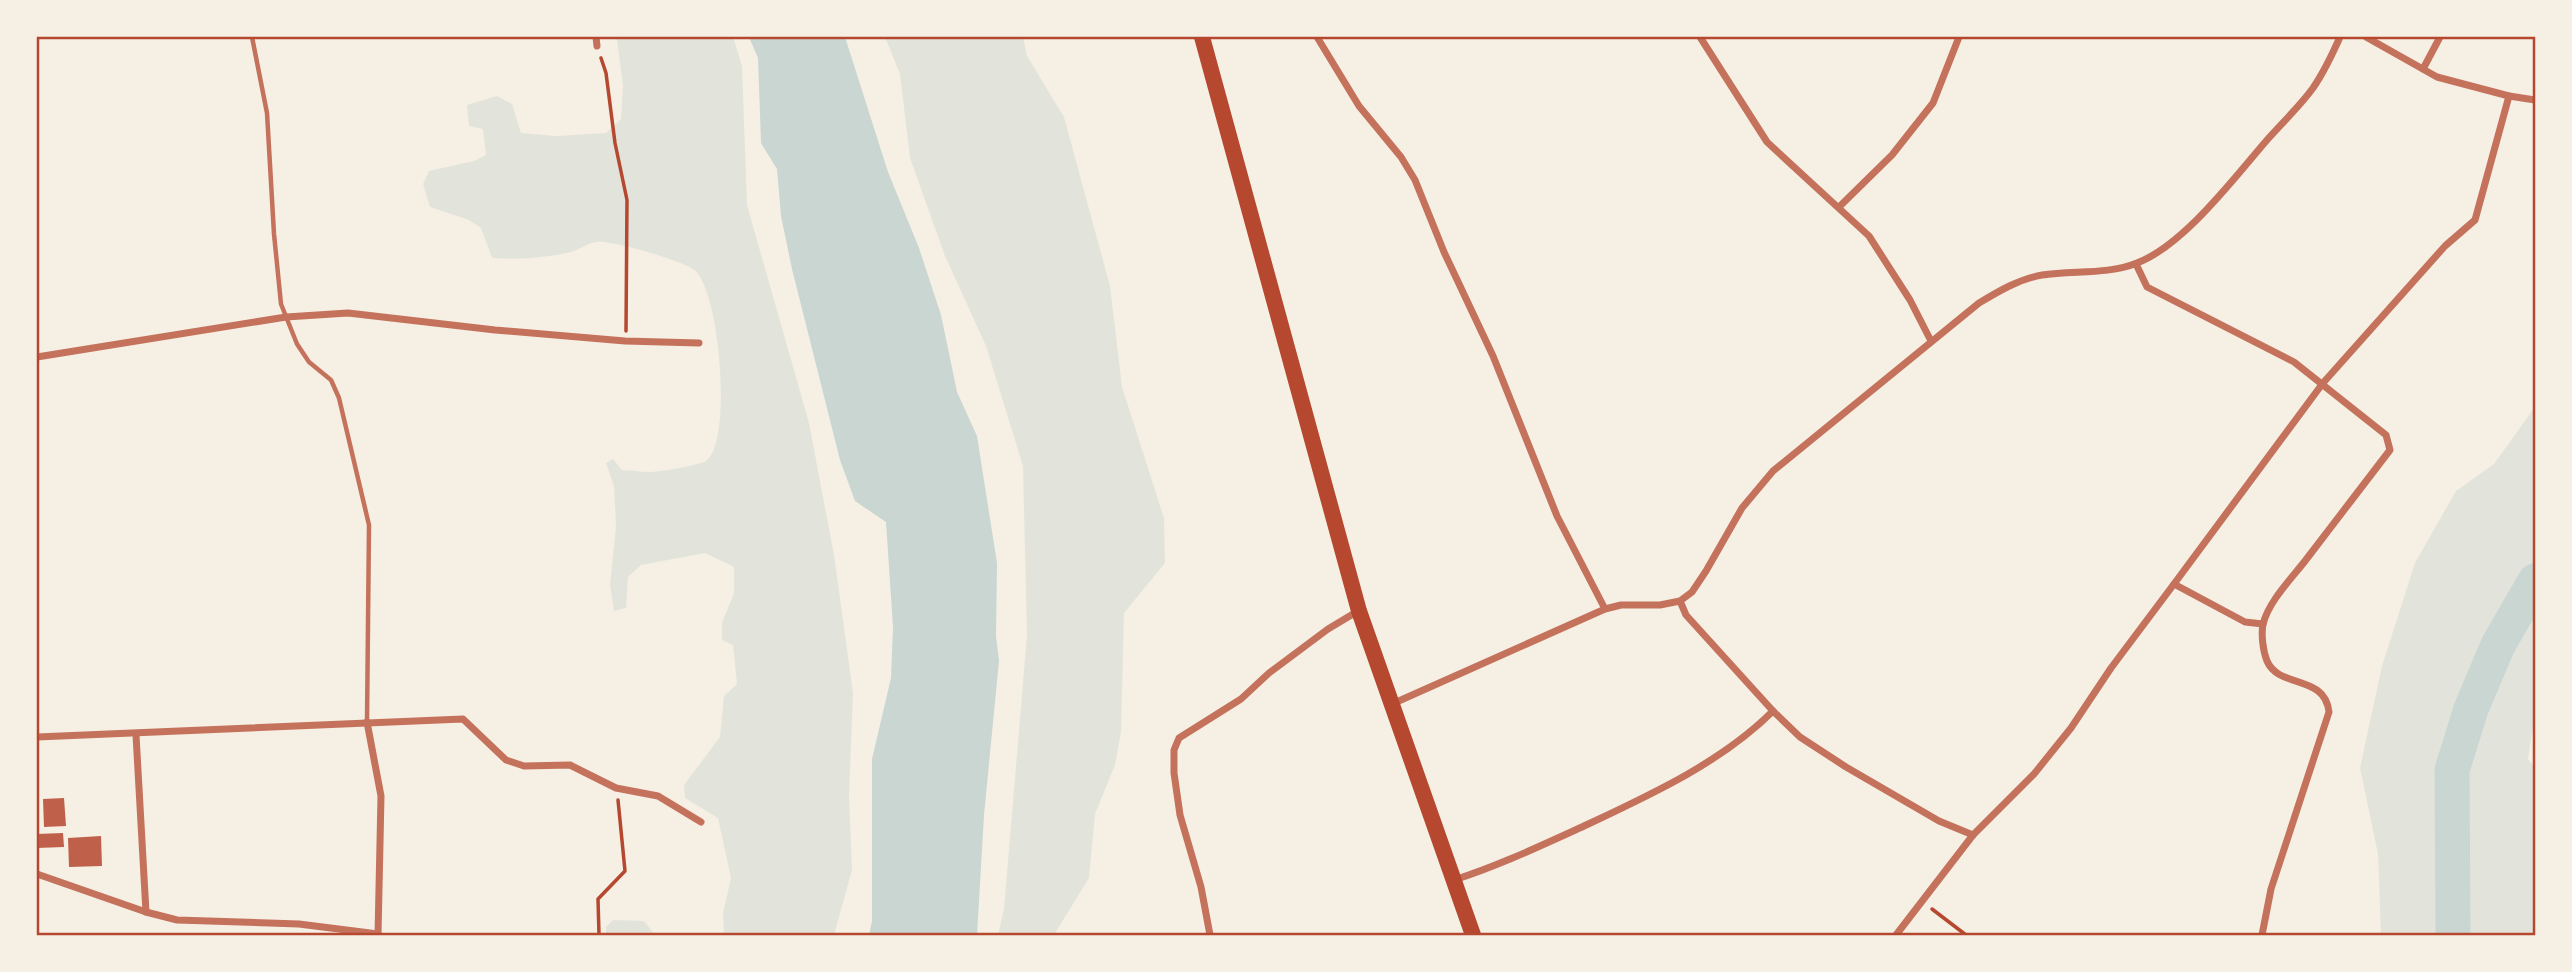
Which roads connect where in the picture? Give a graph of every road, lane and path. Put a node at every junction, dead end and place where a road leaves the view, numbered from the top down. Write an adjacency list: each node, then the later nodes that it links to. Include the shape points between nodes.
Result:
1 (252, 37): 15 (lane, via 267,113 274,234)
2 (1202, 37): 24 (main road)
3 (1317, 37): 23 (street, via 1359,106 1415,180 1557,516)
4 (1700, 37): 13 (street, via 1767,142)
5 (1959, 37): 13 (street, via 1933,103 1892,155)
6 (2340, 37): 14 (street, via 2312,90 2214,200 2177,237)
7 (2366, 37): 10 (street)
8 (2440, 37): 10 (street)
9 (597, 41): 16 (path, via 627,200)
10 (2423, 69): 11 (street)
11 (2509, 96): 12 (street); 20 (street, via 2475,220 2445,246)
12 (2535, 100)
13 (1839, 207): 17 (street, via 1869,236)
14 (2136, 264): 17 (street, via 2041,275 2008,286); 20 (street, via 2147,287 2294,362)
15 (286, 317): 16 (street, via 348,313); 19 (street); 28 (lane, via 297,344 309,362 331,380 339,398 369,525)
16 (625, 341): 18 (street)
17 (1930, 341): 22 (street, via 1773,471 1742,508 1692,592)
18 (699, 343)
19 (37, 356)
20 (2323, 383): 21 (street); 25 (street, via 2386,435 2390,450 2282,591)
21 (2174, 584): 25 (street, via 2245,622); 33 (street, via 2034,775)
22 (1680, 601): 23 (street); 27 (street, via 1686,615)
23 (1605, 609): 26 (street)
24 (1359, 611): 26 (main road); 40 (street, via 1328,629 1241,699 1179,738 1174,773 1180,815)
25 (2263, 624): 44 (street, via 2267,662 2276,673 2318,690 2328,701 2329,712 2271,889)
26 (1392, 704): 35 (main road)
27 (1773, 711): 33 (street, via 1800,737 1846,767 1939,821); 35 (street, via 1751,733 1698,768 1629,806)
28 (367, 722): 29 (street); 31 (street, via 463,719 506,760 524,766 570,765); 38 (street, via 381,796)
29 (136, 735): 30 (street); 37 (street)
30 (37, 737)
31 (616, 788): 32 (street, via 658,796); 39 (path, via 625,871 598,899)
32 (702, 822)
33 (1973, 835): 36 (street)
34 (37, 874): 37 (street)
35 (1454, 880): 41 (main road)
36 (1922, 901): 42 (street); 43 (path)
37 (146, 912): 38 (street, via 177,920 299,924)
38 (378, 934)
39 (599, 935)
40 (1210, 935)
41 (1473, 935)
42 (1896, 935)
43 (1966, 935)
44 (2262, 935)

